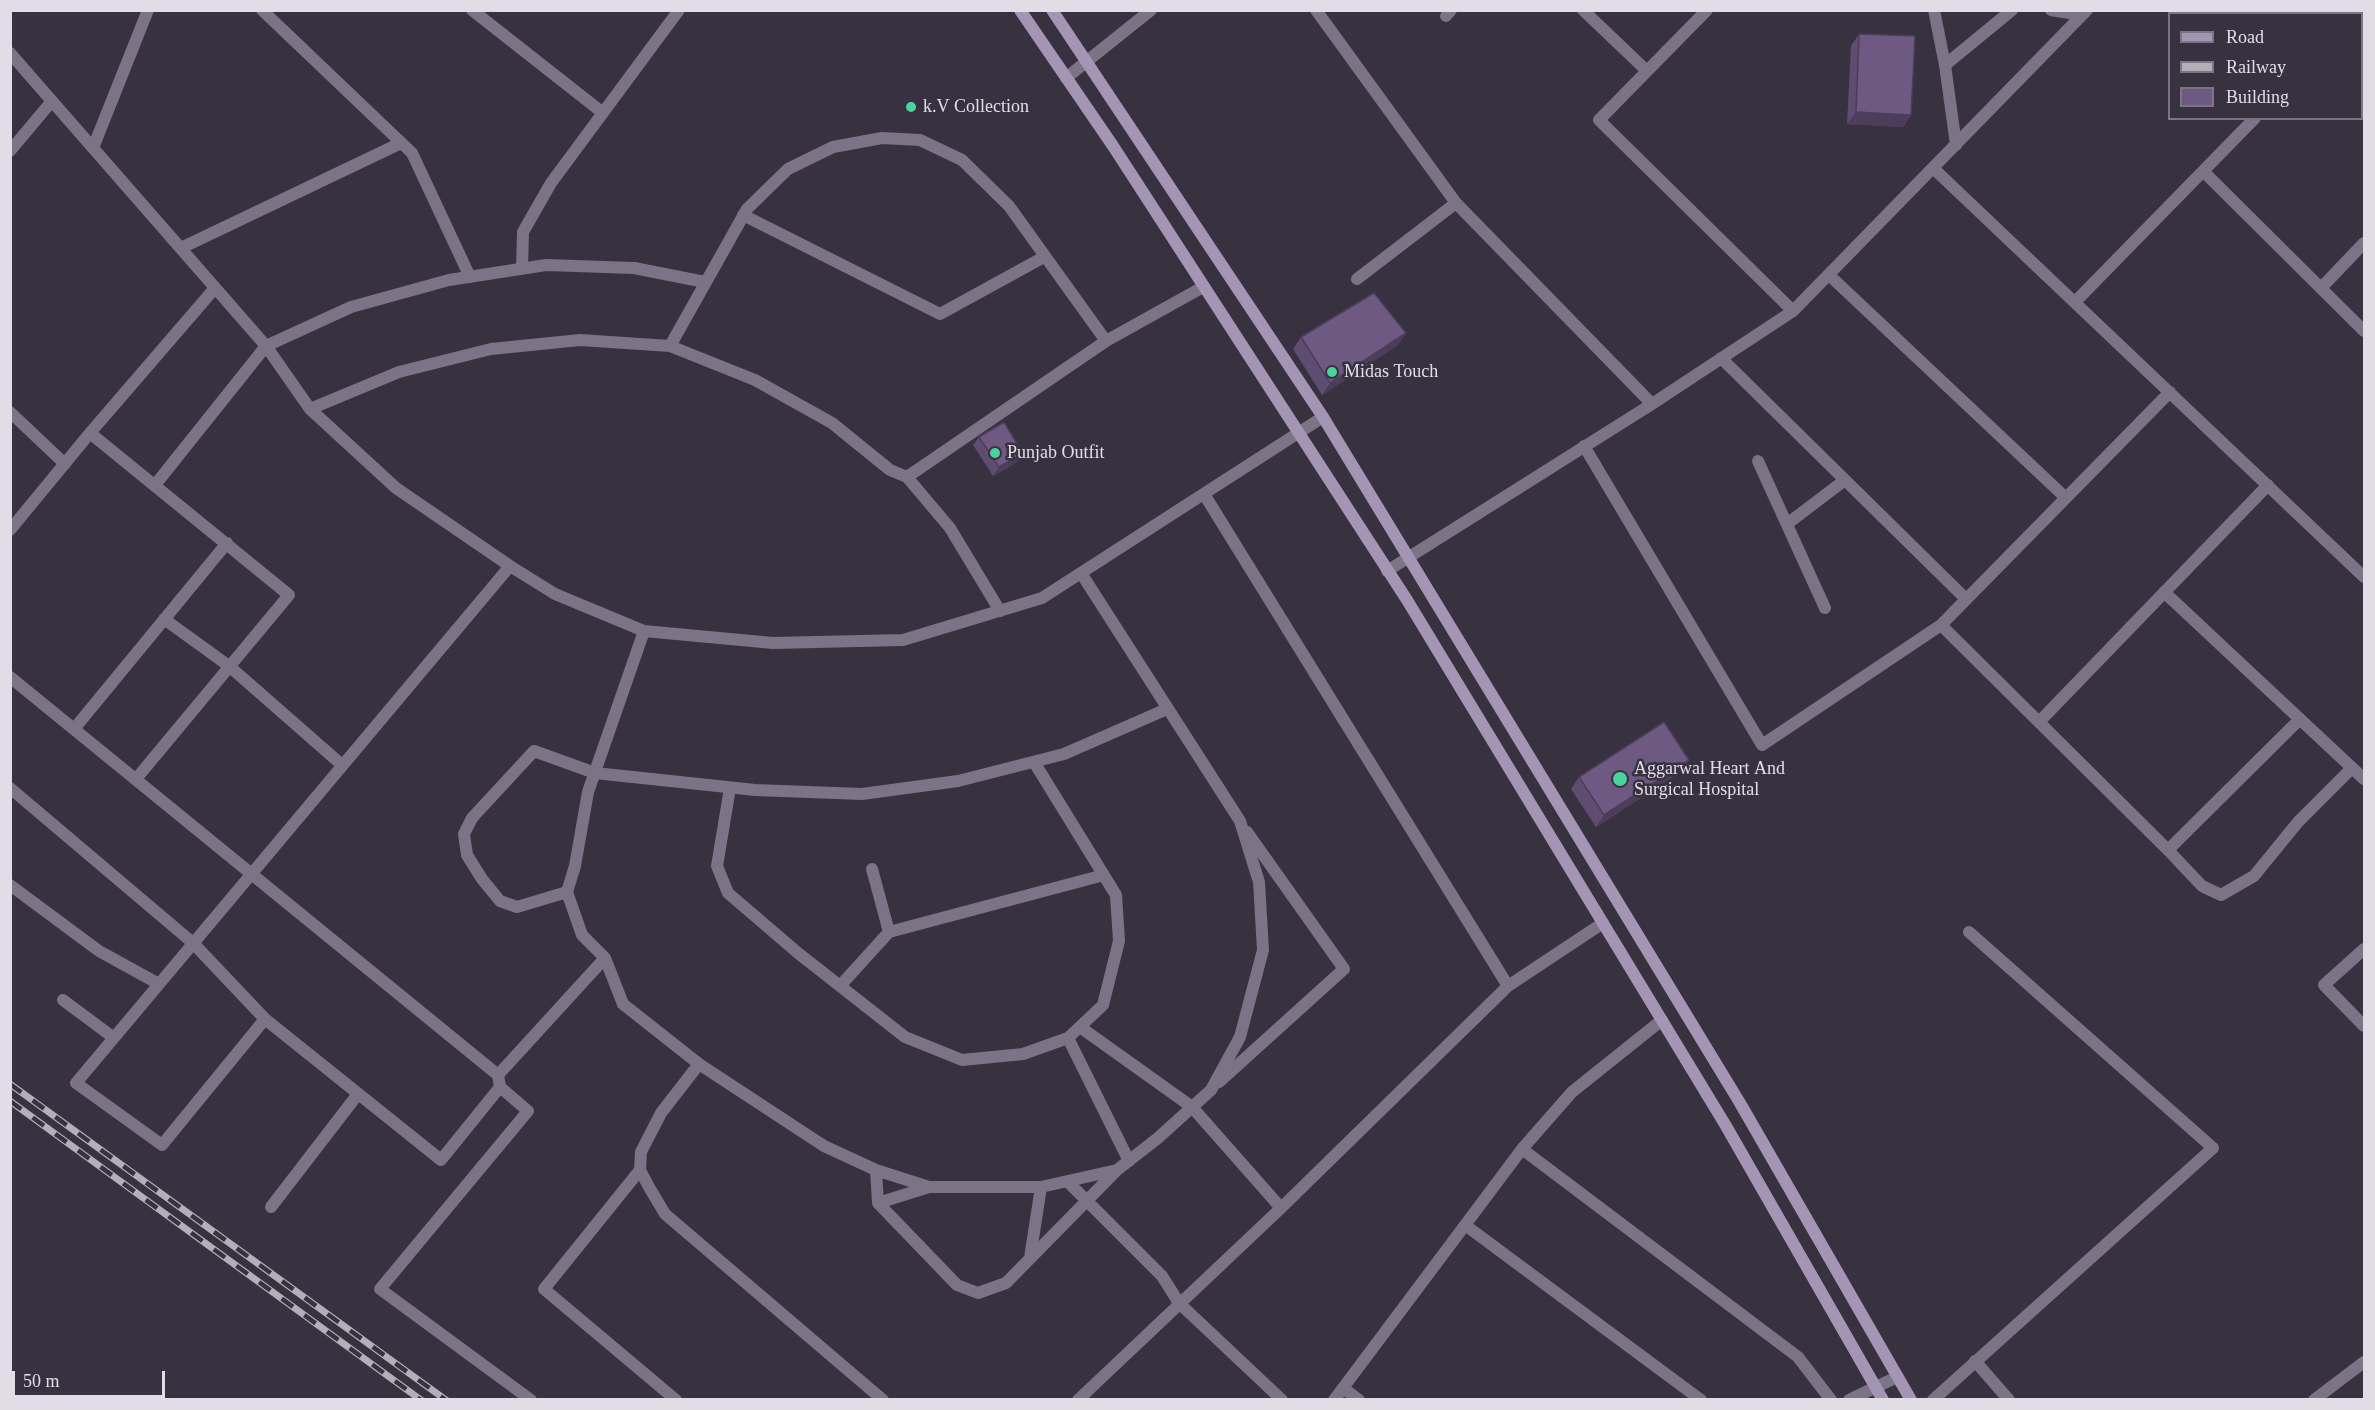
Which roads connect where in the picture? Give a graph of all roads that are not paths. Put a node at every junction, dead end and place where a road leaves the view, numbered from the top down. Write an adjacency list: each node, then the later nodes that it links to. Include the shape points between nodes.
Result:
1 (148, 10): 25 (street)
2 (262, 10): 23 (street)
3 (472, 10): 21 (street)
4 (679, 10): 21 (street)
5 (1020, 10): 19 (main road)
6 (1052, 10): 16 (main road)
7 (1151, 10): 16 (street)
8 (1316, 10): 29 (street)
9 (1583, 10): 18 (street)
10 (1707, 10): 18 (street)
11 (1934, 10): 17 (street)
12 (2012, 10): 17 (street)
13 (2051, 10): 14 (street)
14 (2084, 13): 24 (street)
15 (10, 53): 20 (street)
16 (1086, 62): 19 (street); 53 (main road)
17 (1945, 65): 24 (street)
18 (1647, 71): 43 (street, via 1599,120)
19 (1066, 78): 39 (main road)
20 (52, 101): 25 (street); 26 (street)
21 (603, 113): 34 (street, via 551,183 523,232)
22 (2254, 120): 28 (street)
23 (401, 143): 32 (street); 36 (street, via 412,153)
24 (1956, 145): 27 (street)
25 (93, 148): 32 (street)
26 (10, 151)
27 (1933, 168): 35 (street); 42 (street)
28 (2203, 171): 41 (street); 42 (street)
29 (1456, 203): 37 (street); 50 (street)
30 (743, 215): 33 (street, via 940,314); 33 (street, via 788,169 833,147 882,138 920,140 962,160 1009,206); 38 (street)
31 (2364, 243): 41 (street)
32 (181, 248): 40 (street)
33 (1044, 257): 45 (street)
34 (522, 269): 36 (street); 38 (street, via 546,265 634,268)
35 (1828, 275): 43 (street); 64 (street)
36 (470, 277): 46 (street, via 351,308)
37 (1357, 279)
38 (705, 282): 47 (street)
39 (1203, 287): 45 (street); 55 (main road)
40 (215, 288): 46 (street); 54 (street)
41 (2321, 288): 44 (street)
42 (2075, 302): 49 (street)
43 (1793, 311): 48 (street)
44 (2364, 331)
45 (1106, 341): 59 (street)
46 (266, 346): 51 (street); 61 (street)
47 (670, 346): 51 (street, via 580,340 491,349 399,372); 59 (street, via 754,380 832,423 890,470)
48 (1721, 358): 50 (street); 60 (street)
49 (2170, 392): 62 (street); 64 (street)
50 (1652, 404): 56 (street)
51 (310, 409): 69 (street, via 396,488)
52 (10, 412): 58 (street)
53 (1323, 417): 55 (street); 68 (main road)
54 (90, 433): 58 (street); 61 (street)
55 (1298, 433): 63 (street); 70 (main road)
56 (1584, 446): 68 (street); 78 (street, via 1762,745)
57 (1758, 461): 65 (street)
58 (65, 464): 66 (street)
59 (907, 477): 76 (street, via 950,528)
60 (1845, 480): 65 (street); 74 (street)
61 (155, 485): 67 (street)
62 (2268, 485): 72 (street); 73 (street)
63 (1204, 494): 71 (street); 109 (street)
64 (2066, 498): 74 (street)
65 (1787, 524): 75 (street)
66 (10, 530)
67 (226, 543): 77 (street); 80 (street, via 289,595)
68 (1409, 557): 70 (street); 139 (main road, via 1740,1103)
69 (510, 566): 79 (street, via 555,594); 87 (street)
70 (1387, 571): 101 (main road)
71 (1081, 573): 76 (street, via 1042,598); 82 (street)
72 (2364, 577)
73 (2164, 592): 83 (street); 84 (street)
74 (1966, 600): 78 (street)
75 (1825, 608)
76 (1000, 611): 79 (street, via 903,640 773,643)
77 (164, 619): 80 (street); 85 (street)
78 (1941, 625): 84 (street)
79 (644, 631): 89 (street)
80 (229, 666): 87 (street); 90 (street)
81 (10, 677): 85 (street)
82 (1167, 709): 86 (street, via 1064,754); 94 (street)
83 (2300, 719): 88 (street); 95 (street)
84 (2039, 722): 95 (street)
85 (74, 729): 90 (street)
86 (1034, 762): 93 (street, via 958,781 862,794); 98 (street)
87 (342, 765): 97 (street)
88 (2352, 768): 91 (street); 95 (street, via 2298,822 2254,876 2221,895 2202,886)
89 (595, 773): 93 (street); 100 (street); 100 (street, via 534,751 472,818 465,834 467,855 500,901 517,907)
90 (136, 779): 97 (street)
91 (2364, 779)
92 (10, 788): 104 (street)
93 (730, 788): 108 (street, via 717,866 728,893)
94 (1240, 821): 119 (street, via 1259,882 1263,950 1240,1037); 119 (street, via 1344,969)
95 (2168, 850)
96 (872, 870): 102 (street)
97 (251, 873): 104 (street); 118 (street)
98 (1104, 875): 102 (street); 114 (street, via 1116,895 1119,941 1103,1005)
99 (10, 885): 107 (street, via 99,951)
100 (567, 892): 106 (street, via 582,935)
101 (1603, 923): 109 (street); 112 (main road)
102 (889, 932): 108 (street)
103 (1969, 932): 137 (street, via 2213,1148)
104 (193, 943): 107 (street); 111 (street)
105 (2364, 949): 113 (street, via 2324,985)
106 (605, 958): 117 (street, via 623,1004); 118 (street)
107 (159, 984): 115 (street)
108 (840, 986): 116 (street, via 905,1037 962,1060 1023,1054)
109 (1508, 986): 133 (street)
110 (63, 1000): 115 (street)
111 (265, 1019): 115 (street, via 162,1145 76,1083); 120 (street)
112 (1662, 1020): 122 (street, via 1572,1092); 140 (main road)
113 (2364, 1026)
114 (1080, 1027): 116 (street); 121 (street)
115 (114, 1038)
116 (1068, 1038): 123 (street)
117 (699, 1064): 124 (street, via 661,1113 641,1152); 125 (street, via 824,1146)
118 (499, 1081): 120 (street, via 441,1160); 142 (street, via 528,1111 380,1289)
119 (1211, 1090): 121 (street)
120 (358, 1094): 132 (street)
121 (1192, 1107): 123 (street); 133 (street)
122 (1522, 1149): 134 (street); 150 (street, via 1798,1357)
123 (1129, 1161): 126 (street)
124 (640, 1170): 143 (street, via 544,1289); 144 (street, via 665,1214)
125 (876, 1170): 128 (street); 131 (street)
126 (1117, 1170): 127 (street); 130 (street)
127 (1068, 1182): 129 (street); 130 (street)
128 (929, 1187): 129 (street); 131 (street)
129 (1041, 1187): 135 (street)
130 (1087, 1201): 135 (street); 136 (street, via 1162,1276)
131 (878, 1203): 135 (street, via 957,1286 978,1293 1006,1283)
132 (271, 1207)
133 (1281, 1208): 136 (street)
134 (1465, 1225): 141 (street); 149 (street)
135 (1030, 1258)
136 (1179, 1304): 145 (street); 146 (street)
137 (1975, 1361): 154 (street); 155 (street)
138 (2364, 1362): 156 (street)
139 (1897, 1377): 140 (street); 153 (main road)
140 (1876, 1386): 151 (street); 152 (main road)
141 (1343, 1388): 147 (street); 148 (street)
142 (531, 1400)
143 (676, 1400)
144 (883, 1400)
145 (1078, 1400)
146 (1282, 1400)
147 (1334, 1400)
148 (1359, 1400)
149 (1701, 1400)
150 (1831, 1400)
151 (1849, 1400)
152 (1883, 1400)
153 (1911, 1400)
154 (1932, 1400)
155 (2009, 1400)
156 (2314, 1400)

